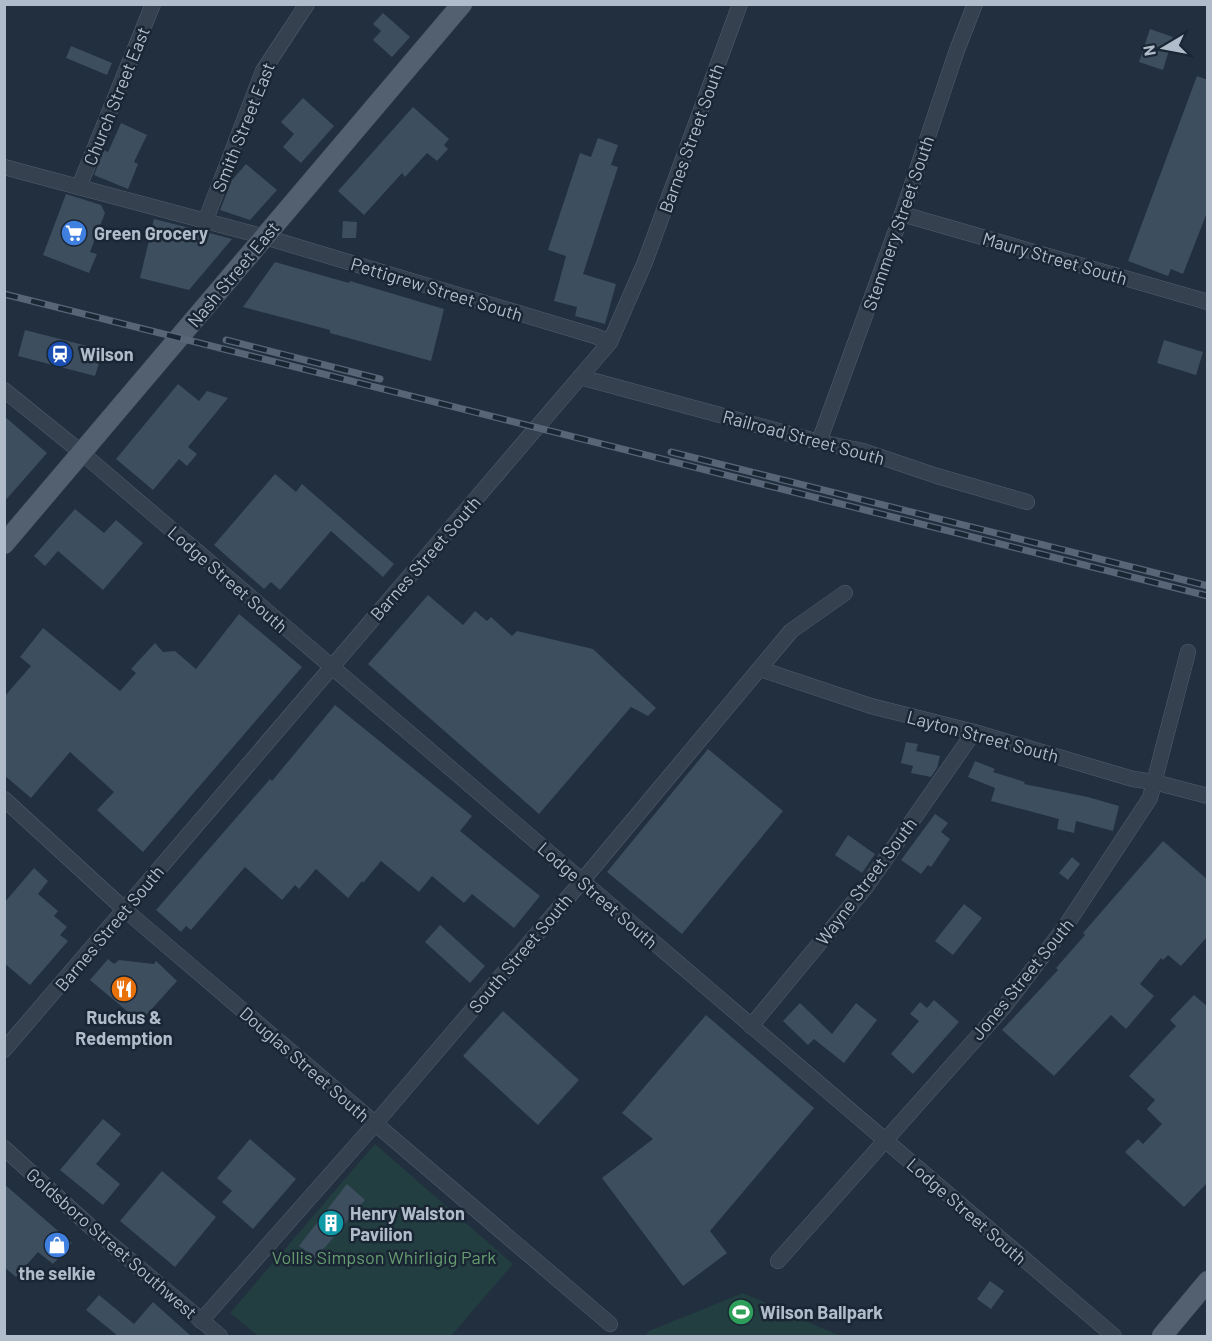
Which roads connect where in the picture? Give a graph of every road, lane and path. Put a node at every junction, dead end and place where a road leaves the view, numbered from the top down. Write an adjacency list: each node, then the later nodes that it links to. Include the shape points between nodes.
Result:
1 (153, 4): 7 (street, Church Street East)
2 (307, 4): 9 (street, Smith Street East, via 263,71)
3 (462, 4): 10 (main road, Nash Street East)
4 (740, 4): 12 (street, Barnes Street South, via 645,262)
5 (975, 4): 8 (street, Stemmery Street South)
6 (4, 167): 7 (street, Pettigrew Street South)
7 (79, 188): 9 (street, Pettigrew Street South)
8 (902, 214): 11 (street, Maury Street South); 15 (street, Stemmery Street South)
9 (205, 222): 10 (street, Pettigrew Street South)
10 (265, 237): 12 (street, Pettigrew Street South); 16 (main road, Nash Street East)
11 (1208, 302)
12 (610, 342): 13 (street, Barnes Street South)
13 (580, 377): 15 (street, Railroad Street South); 21 (street, Barnes Street South)
14 (4, 390): 16 (street, Lodge Street South)
15 (819, 442): 17 (street, Railroad Street South, via 863,451)
16 (81, 453): 18 (main road, Nash Street East); 21 (street, Lodge Street South)
17 (1027, 502)
18 (4, 544)
19 (845, 593): 22 (street, South Street South, via 790,630)
20 (1188, 652): 24 (street, Jones Street South)
21 (332, 667): 27 (street, Lodge Street South); 28 (street, Barnes Street South)
22 (760, 669): 23 (street, Layton Street South, via 871,706); 27 (street, South Street South)
23 (974, 732): 24 (street, Layton Street South); 29 (street, Wayne Street South, via 866,887)
24 (1154, 782): 25 (street, Layton Street South); 32 (street, Jones Street South, via 1140,815 1054,941 1004,1007)
25 (1208, 796)
26 (4, 799): 28 (street, Douglas Street South)
27 (582, 881): 29 (street, Lodge Street South); 31 (street, South Street South)
28 (124, 909): 30 (street, Barnes Street South); 31 (street, Douglas Street South)
29 (751, 1026): 32 (street, Lodge Street South)
30 (4, 1050)
31 (374, 1125): 36 (street, South Street South); 37 (street, Douglas Street South)
32 (885, 1141): 34 (street, Jones Street South); 39 (street, Lodge Street South)
33 (4, 1148): 36 (street, Goldsboro Street Southwest)
34 (778, 1261)
35 (1208, 1281): 40 (main road)
36 (201, 1321): 38 (street, Goldsboro Street Southwest)
37 (609, 1324)
38 (220, 1336)
39 (1114, 1336)
40 (1162, 1336)

